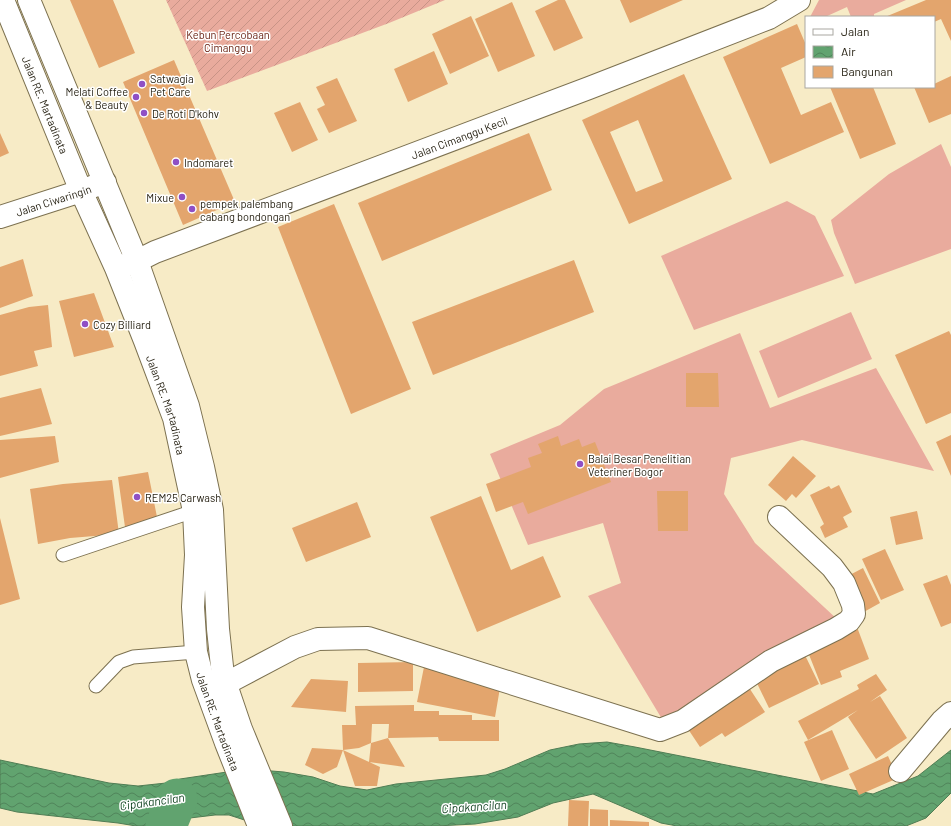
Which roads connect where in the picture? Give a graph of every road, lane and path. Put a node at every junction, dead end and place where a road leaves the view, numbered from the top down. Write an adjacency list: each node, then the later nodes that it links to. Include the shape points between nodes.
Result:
1 (3, 0): 5 (main road, Jalan RE. Martadinata)
2 (29, 0): 4 (main road)
3 (799, 0): 7 (main road, Jalan Cimanggu Kecil, via 769,18)
4 (105, 182): 5 (main road, Jalan Ciwaringin); 7 (main road)
5 (81, 191): 6 (main road, Jalan Ciwaringin); 8 (main road, Jalan RE. Martadinata)
6 (0, 217)
7 (137, 261): 8 (main road, Jalan Cimanggu Kecil); 9 (main road, via 188,406 203,467)
8 (116, 268): 9 (main road, Jalan RE. Martadinata, via 174,418)
9 (203, 510): 11 (lane); 12 (main road, Jalan RE. Martadinata, via 196,555 193,606); 13 (main road)
10 (779, 517): 13 (main road, via 832,567 844,583 854,614 849,621 836,629 771,661 683,721 660,730 368,638 318,638 295,647)
11 (63, 556)
12 (196, 652): 14 (lane, via 133,657 119,662); 16 (main road, Jalan RE. Martadinata, via 203,680)
13 (225, 684): 16 (main road)
14 (96, 686)
15 (951, 713): 17 (main road)
16 (233, 736): 18 (main road, Jalan RE. Martadinata); 19 (main road, Jalan RE. Martadinata)
17 (900, 771)
18 (259, 826)
19 (281, 826)

